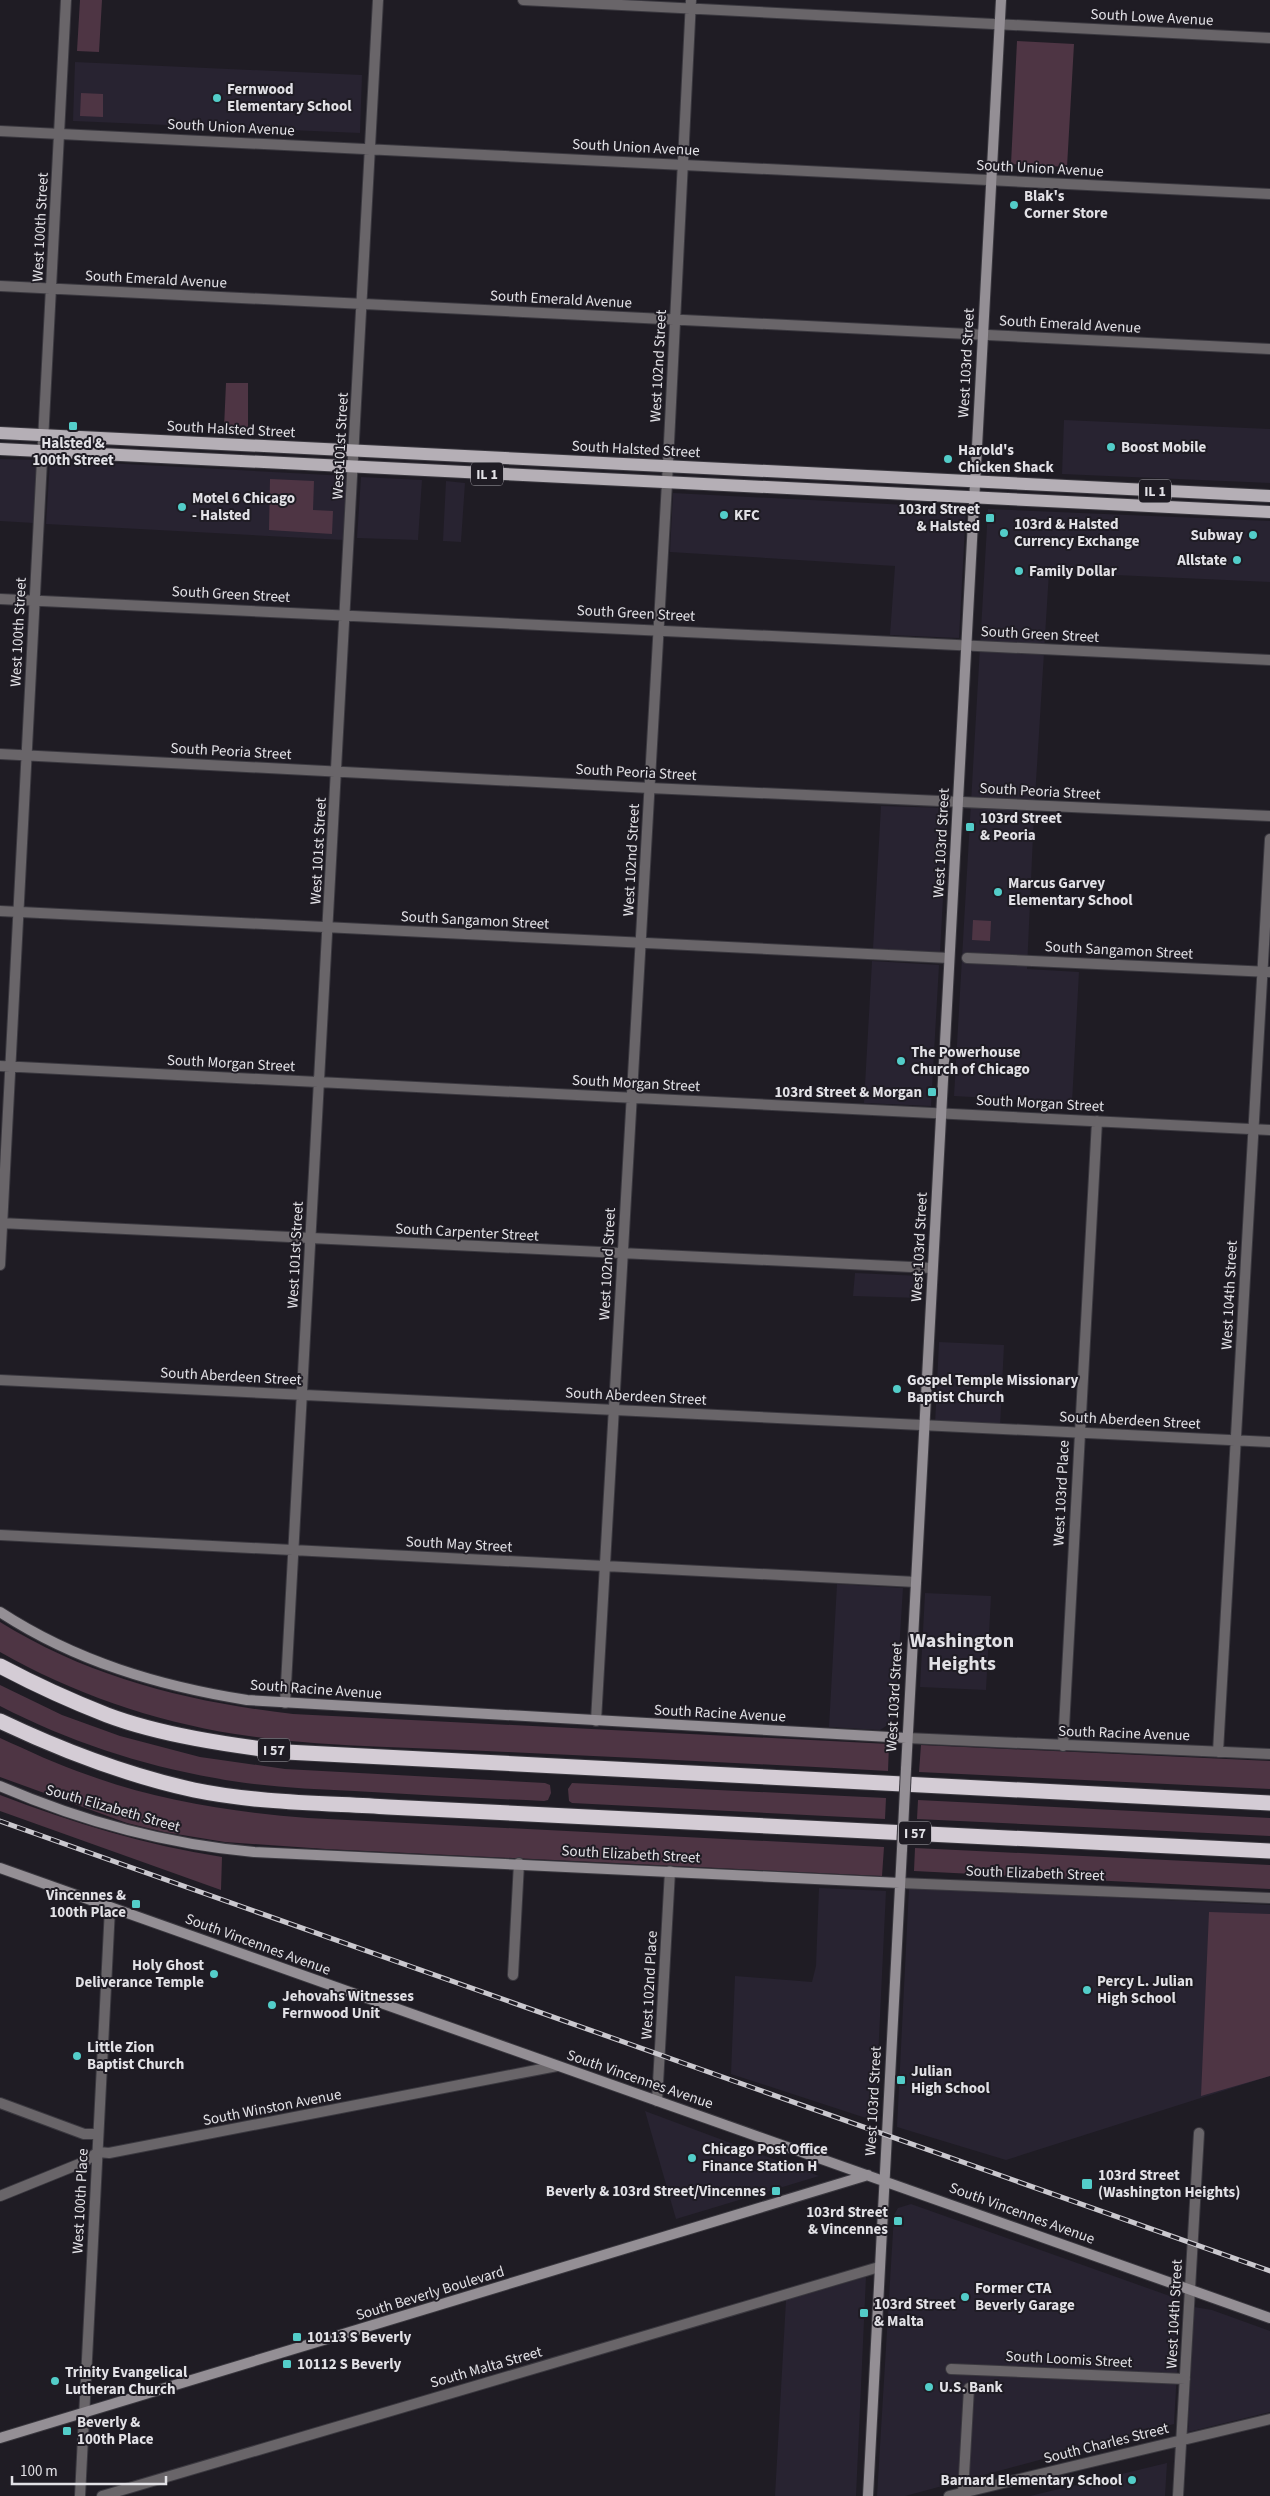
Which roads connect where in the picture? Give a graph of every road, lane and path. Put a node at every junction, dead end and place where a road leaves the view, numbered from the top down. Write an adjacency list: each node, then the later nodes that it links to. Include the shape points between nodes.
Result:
1 (66, 0): 9 (street, West 100th Street)
2 (378, 0): 10 (street, West 101st Street)
3 (523, 0): 5 (street, South Lowe Avenue)
4 (1001, 0): 6 (main road, West 103rd Street)
5 (691, 4): 6 (street, South Lowe Avenue); 11 (street, West 102nd Street)
6 (1000, 24): 7 (street, South Lowe Avenue); 12 (main road, West 103rd Street)
7 (1270, 38)
8 (0, 131): 9 (street, South Union Avenue)
9 (60, 134): 10 (street, South Union Avenue); 15 (street, West 100th Street)
10 (370, 149): 11 (street, South Union Avenue); 16 (street, West 101st Street)
11 (683, 165): 12 (street, South Union Avenue); 17 (street, West 102nd Street)
12 (991, 180): 13 (street, South Union Avenue); 18 (main road, West 103rd Street)
13 (1270, 194)
14 (0, 286): 15 (street, South Emerald Avenue)
15 (51, 289): 16 (street, South Emerald Avenue); 21 (street, West 100th Street)
16 (362, 304): 17 (street, South Emerald Avenue); 24 (street, West 101st Street)
17 (676, 319): 18 (street, South Emerald Avenue); 26 (street, West 102nd Street)
18 (983, 335): 19 (street, South Emerald Avenue); 27 (main road, West 103rd Street)
19 (1270, 350)
20 (0, 433): 21 (main road, South Halsted Street / IL 1)
21 (44, 436): 23 (street, West 100th Street); 24 (main road, South Halsted Street / IL 1)
22 (0, 449): 23 (main road, IL 1)
23 (43, 451): 25 (main road, IL 1); 33 (street, West 100th Street)
24 (355, 451): 25 (street, West 101st Street); 26 (main road, South Halsted Street / IL 1)
25 (354, 467): 28 (main road, IL 1); 34 (street, West 101st Street)
26 (668, 467): 27 (main road, South Halsted Street / IL 1); 28 (street, West 102nd Street)
27 (975, 482): 29 (main road, South Halsted Street / IL 1); 30 (main road, West 103rd Street)
28 (667, 483): 30 (main road, IL 1); 35 (street, West 102nd Street)
29 (1270, 496)
30 (974, 498): 31 (main road, IL 1); 36 (main road, West 103rd Street)
31 (1270, 512)
32 (0, 599): 33 (street, South Green Street)
33 (35, 600): 34 (street, South Green Street); 39 (street, West 100th Street)
34 (346, 615): 35 (street, South Green Street); 40 (street, West 101st Street)
35 (659, 629): 36 (street, South Green Street); 41 (street, West 102nd Street)
36 (966, 646): 37 (street, South Green Street); 42 (main road, West 103rd Street)
37 (1270, 660)
38 (0, 754): 39 (street, South Peoria Street)
39 (27, 755): 40 (street, South Peoria Street); 46 (street, West 100th Street)
40 (337, 771): 41 (street, South Peoria Street); 47 (street, West 101st Street)
41 (650, 788): 42 (street, South Peoria Street); 48 (street, West 102nd Street)
42 (958, 802): 43 (street, South Peoria Street); 49 (main road, West 103rd Street)
43 (1270, 816)
44 (1270, 839): 51 (street, West 104th Street)
45 (0, 911): 46 (street, South Sangamon Street)
46 (19, 912): 47 (street, South Sangamon Street); 52 (street, West 100th Street)
47 (328, 927): 48 (street, South Sangamon Street); 53 (street, West 101st Street)
48 (641, 943): 49 (street, South Sangamon Street); 54 (street, West 102nd Street)
49 (949, 958): 55 (main road, West 103rd Street)
50 (967, 958): 51 (street, South Sangamon Street)
51 (1266, 972): 57 (street, West 104th Street)
52 (5, 1066): 53 (street, South Morgan Street); 59 (street, West 100th Street)
53 (320, 1082): 54 (street, South Morgan Street); 60 (street, West 101st Street)
54 (632, 1098): 55 (street, South Morgan Street); 61 (street, West 102nd Street)
55 (941, 1114): 56 (street, South Morgan Street); 63 (main road, West 103rd Street)
56 (1097, 1121): 57 (street, South Morgan Street); 68 (street, West 103rd Place)
57 (1254, 1129): 58 (street, South Morgan Street); 69 (street, West 104th Street)
58 (1270, 1130)
59 (1, 1223): 60 (street, South Carpenter Street); 62 (street, West 100th Street)
60 (311, 1239): 61 (street, South Carpenter Street); 65 (street, West 101st Street)
61 (623, 1254): 63 (street, South Carpenter Street); 66 (street, West 102nd Street)
62 (0, 1265)
63 (932, 1268): 67 (main road, West 103rd Street)
64 (0, 1380): 65 (street, South Aberdeen Street)
65 (303, 1395): 66 (street, South Aberdeen Street); 72 (street, West 101st Street)
66 (614, 1410): 67 (street, South Aberdeen Street); 73 (street, West 102nd Street)
67 (924, 1425): 68 (street, South Aberdeen Street); 74 (main road, West 103rd Street)
68 (1079, 1433): 69 (street, South Aberdeen Street); 81 (street, West 103rd Place)
69 (1236, 1440): 70 (street, South Aberdeen Street); 82 (street, West 104th Street)
70 (1270, 1442)
71 (0, 1535): 72 (street, South May Street)
72 (294, 1550): 73 (street, South May Street); 77 (street, West 101st Street)
73 (605, 1566): 74 (street, South May Street); 79 (street, West 102nd Street)
74 (916, 1582): 80 (main road, West 103rd Street)
75 (0, 1612): 77 (main road, South Racine Avenue, via 34,1633 128,1673 238,1699)
76 (0, 1666): 85 (highway, I 57, via 126,1721 235,1745 286,1752)
77 (286, 1703): 79 (main road, South Racine Avenue)
78 (0, 1721): 86 (highway, I 57, via 88,1760 138,1776 195,1790 249,1798)
79 (596, 1721): 80 (main road, South Racine Avenue)
80 (907, 1738): 81 (street, South Racine Avenue); 90 (main road, West 103rd Street, bridge)
81 (1063, 1746): 82 (street, South Racine Avenue)
82 (1218, 1752): 83 (street, South Racine Avenue)
83 (1270, 1754)
84 (0, 1786): 87 (main road, South Elizabeth Street, via 136,1833 211,1848)
85 (1270, 1803)
86 (1270, 1851)
87 (519, 1863): 89 (main road, South Elizabeth Street); 93 (street)
88 (0, 1868): 92 (main road, South Vincennes Avenue)
89 (670, 1871): 90 (main road, South Elizabeth Street); 95 (street, West 102nd Place)
90 (900, 1883): 91 (street, South Elizabeth Street); 101 (main road, West 103rd Street)
91 (1270, 1898)
92 (110, 1908): 94 (main road, South Vincennes Avenue); 98 (street, West 100th Place)
93 (513, 1975)
94 (557, 2066): 95 (main road, South Vincennes Avenue); 99 (street, South Winston Avenue, via 119,2152)
95 (657, 2101): 100 (main road, South Vincennes Avenue)
96 (0, 2103): 98 (street, via 84,2134)
97 (1198, 2133): 104 (street, West 104th Street)
98 (98, 2134): 99 (street, West 100th Place)
99 (98, 2152): 102 (street, South Winston Avenue, via 84,2162); 109 (street, West 100th Place)
100 (868, 2175): 101 (main road, South Vincennes Avenue); 109 (main road, South Beverly Boulevard)
101 (884, 2180): 103 (main road, West 103rd Street); 104 (main road, South Vincennes Avenue)
102 (0, 2196)
103 (879, 2267): 115 (street, South Malta Street); 116 (main road, West 103rd Street)
104 (1189, 2290): 105 (main road, South Vincennes Avenue); 108 (street, West 104th Street)
105 (1270, 2318)
106 (951, 2369): 107 (street, South Loomis Street)
107 (971, 2370): 108 (street, South Loomis Street); 113 (street)
108 (1185, 2379): 112 (street, West 104th Street)
109 (84, 2413): 111 (main road, South Beverly Boulevard); 114 (street, West 100th Place)
110 (1270, 2419): 112 (street, South Charles Street)
111 (0, 2438)
112 (1182, 2440): 113 (street, South Charles Street); 118 (street, West 104th Street)
113 (963, 2493): 117 (street, South Charles Street)
114 (80, 2496)
115 (102, 2496)
116 (868, 2496)
117 (949, 2496)
118 (1178, 2496)

